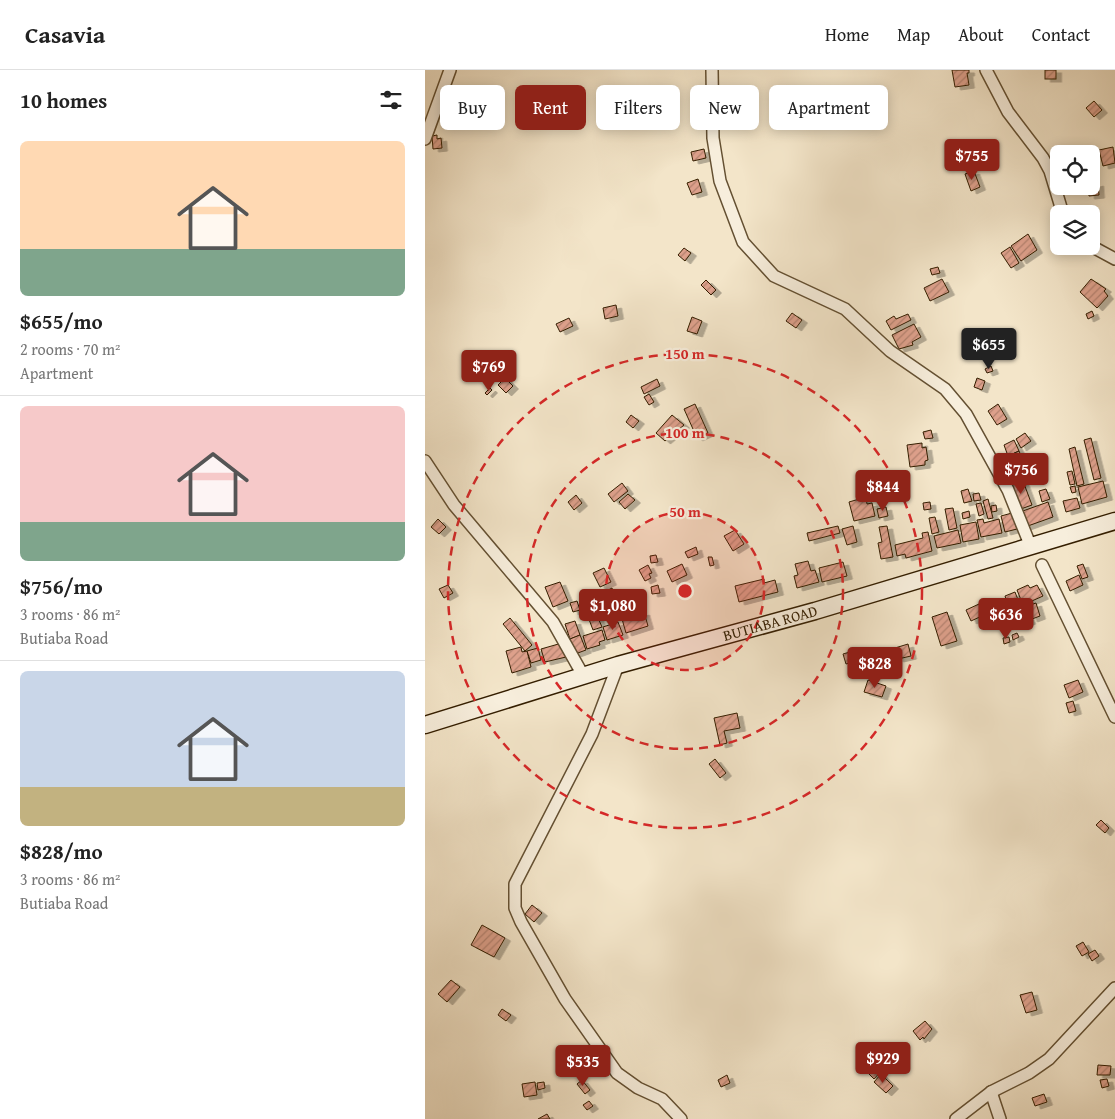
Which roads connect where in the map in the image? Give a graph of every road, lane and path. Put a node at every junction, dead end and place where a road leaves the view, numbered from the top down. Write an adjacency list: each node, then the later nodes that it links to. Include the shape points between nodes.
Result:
1 (450, 70): 4 (street)
2 (712, 70): 10 (street, via 713,138 720,182 743,242 774,276 845,309 891,352 945,389 966,414 1009,490)
3 (986, 70): 5 (street, via 1008,112 1043,158)
4 (425, 139)
5 (1060, 205)
6 (1100, 250): 7 (street)
7 (1115, 258)
8 (425, 461): 13 (street, via 454,505 553,622)
9 (1115, 521): 10 (main road, BUTIABA ROAD)
10 (1031, 547): 12 (main road, BUTIABA ROAD)
11 (1042, 564): 14 (street)
12 (618, 665): 13 (main road, BUTIABA ROAD); 18 (street, via 591,734 515,884 515,908 565,999 617,1073 661,1099)
13 (584, 677): 15 (main road, BUTIABA ROAD)
14 (1115, 717)
15 (425, 725)
16 (1115, 988): 17 (street, via 1049,1059)
17 (991, 1092): 19 (street); 20 (street)
18 (681, 1119)
19 (956, 1119)
20 (1000, 1119)

